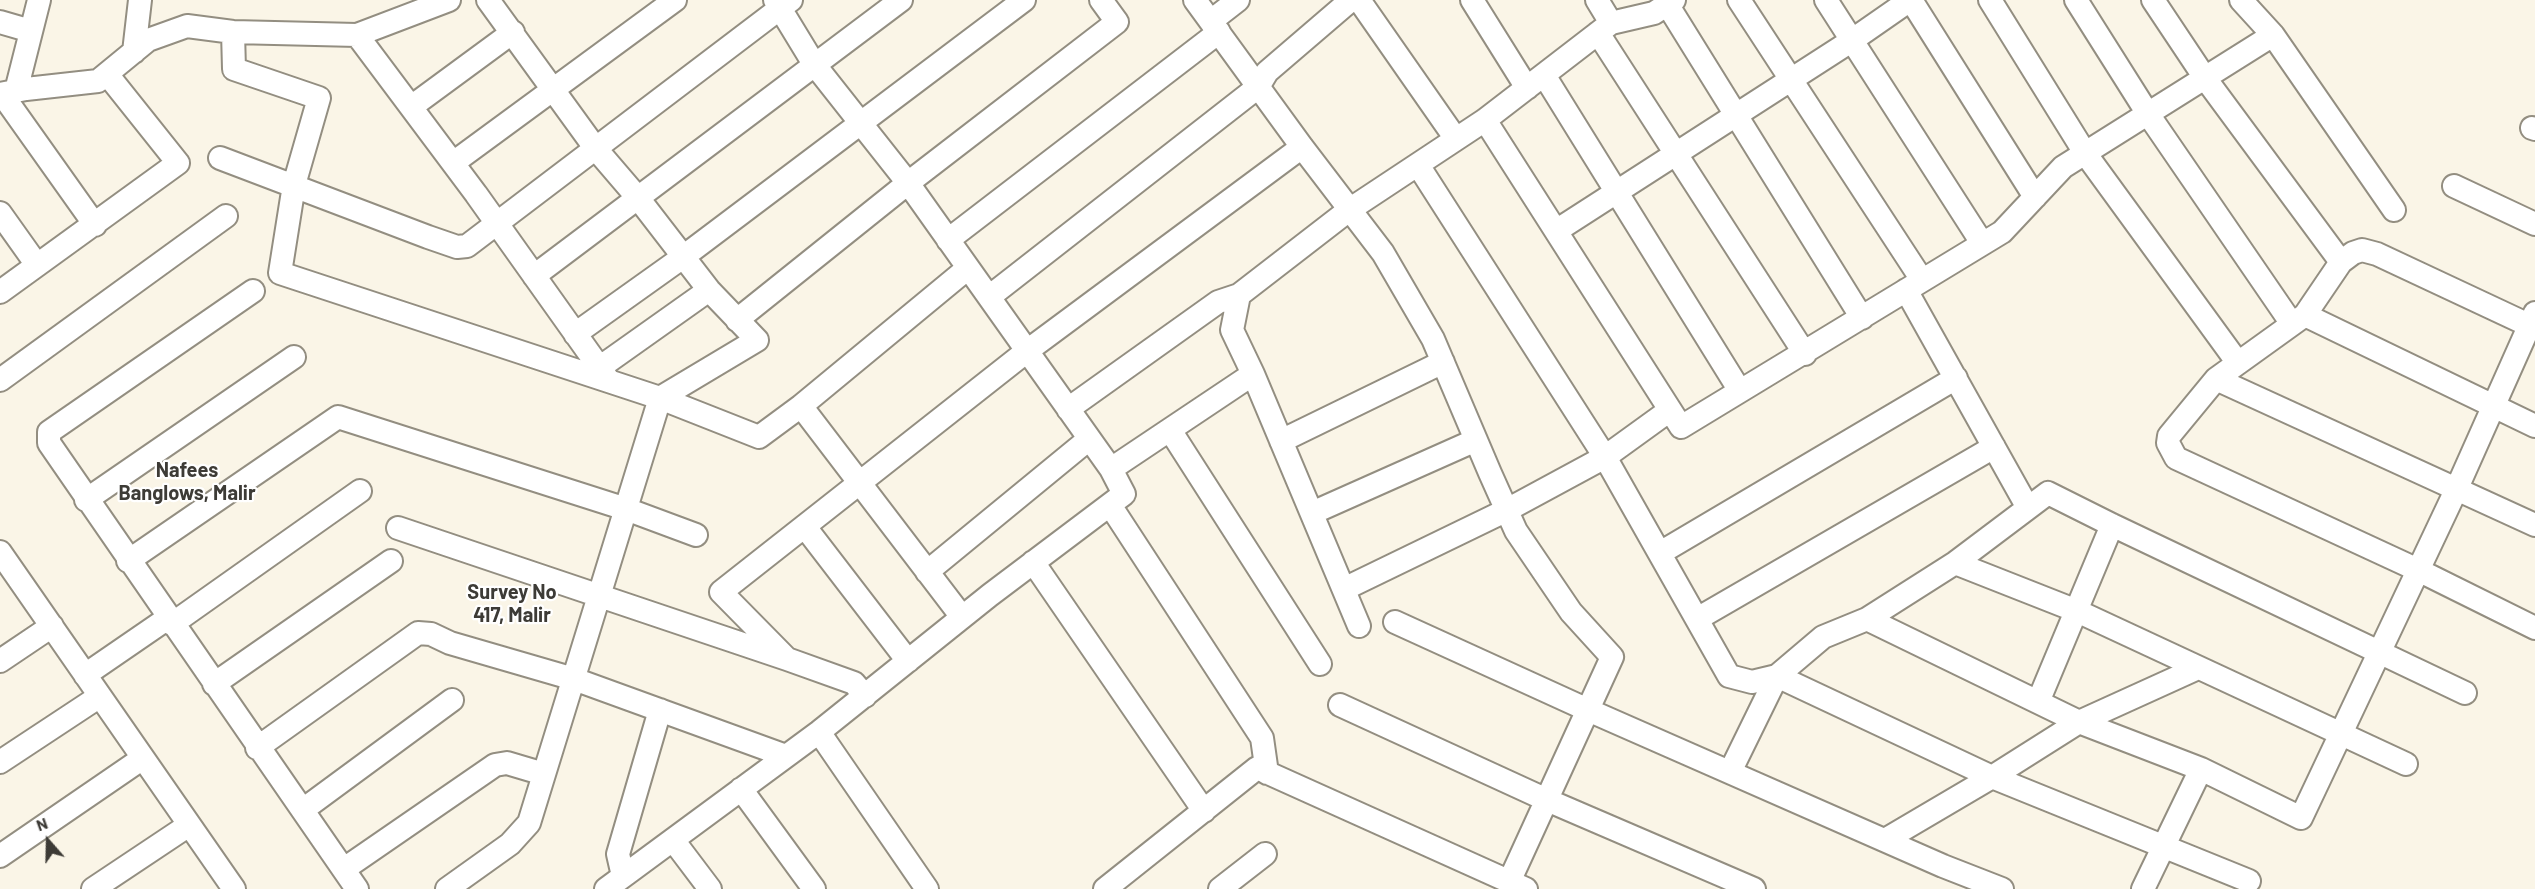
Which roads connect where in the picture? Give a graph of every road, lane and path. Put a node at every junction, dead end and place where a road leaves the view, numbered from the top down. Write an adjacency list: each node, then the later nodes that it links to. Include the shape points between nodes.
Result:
1 (39, 0): 27 (street)
2 (140, 0): 33 (street)
3 (448, 0): 30 (street)
4 (488, 0): 29 (street)
5 (675, 0): 40 (street)
6 (901, 0): 34 (street)
7 (1024, 0): 46 (street)
8 (1101, 0): 55 (street, via 1117,22)
9 (1195, 0): 25 (street)
10 (1238, 0): 25 (street)
11 (1351, 0): 39 (street, via 1267,72)
12 (1359, 0): 47 (street)
13 (1472, 0): 38 (street)
14 (1597, 0): 26 (street)
15 (1739, 0): 36 (street)
16 (1826, 0): 32 (street)
17 (1911, 0): 32 (street); 59 (street)
18 (1990, 0): 50 (street)
19 (2076, 0): 44 (street)
20 (2153, 0): 37 (street)
21 (2241, 0): 31 (street)
22 (1670, 2): 26 (street, via 1654,13); 43 (street)
23 (782, 3): 34 (street); 49 (street)
24 (0, 22): 27 (street)
25 (1215, 27): 39 (street); 69 (street)
26 (1605, 28): 38 (street); 51 (street)
27 (31, 31): 41 (street)
28 (233, 32): 30 (street); 33 (street, via 187,26 148,40); 56 (street, via 234,69 319,98)
29 (513, 32): 40 (street); 42 (street)
30 (357, 35): 42 (street)
31 (2273, 35): 37 (street); 62 (street)
32 (1851, 41): 36 (street); 70 (street)
33 (134, 52): 35 (street)
34 (814, 64): 46 (street); 60 (street)
35 (107, 74): 41 (street, via 98,81); 67 (street, via 178,163)
36 (1790, 78): 43 (street); 76 (street)
37 (2205, 78): 44 (street); 72 (street)
38 (1535, 81): 45 (street); 58 (street)
39 (1258, 87): 48 (street); 81 (street)
40 (555, 89): 49 (street); 53 (street)
41 (6, 93): 67 (street)
42 (411, 107): 53 (street)
43 (1735, 114): 51 (street); 82 (street)
44 (2148, 114): 50 (street); 83 (street)
45 (1485, 120): 47 (street); 68 (street)
46 (861, 122): 55 (street); 71 (street)
47 (1456, 139): 54 (street)
48 (1302, 147): 61 (street); 87 (street)
49 (596, 149): 60 (street); 65 (street)
50 (2085, 153): 59 (street, via 2063,167); 91 (street)
51 (1677, 154): 58 (street); 88 (street)
52 (220, 158): 56 (street)
53 (453, 163): 65 (street)
54 (1418, 165): 61 (street); 109 (street)
55 (908, 183): 69 (street); 84 (street)
56 (294, 185): 65 (street, via 457,247 467,246); 93 (street, via 280,273)
57 (2454, 186): 66 (street)
58 (1616, 192): 68 (street); 97 (street)
59 (2035, 197): 70 (street, via 2002,232)
60 (638, 198): 71 (street); 75 (street)
61 (1349, 210): 80 (street); 90 (street, via 1383,253)
62 (2394, 210)
63 (0, 213): 73 (street)
64 (226, 216): 96 (street)
65 (497, 224): 75 (street)
66 (2535, 224)
67 (95, 225): 73 (street)
68 (1556, 231): 102 (street)
69 (948, 240): 74 (street)
70 (1982, 243): 76 (street)
71 (683, 257): 77 (street); 86 (street)
72 (2341, 262): 83 (street); 85 (street, via 2362,250 2377,254)
73 (37, 265): 79 (street)
74 (968, 268): 81 (street); 99 (street)
75 (534, 276): 86 (street)
76 (1914, 285): 82 (street); 94 (street)
77 (709, 290): 84 (street); 93 (street)
78 (253, 291): 114 (street, via 49,432 48,443)
79 (0, 292)
80 (1239, 295): 92 (street, via 1232,330); 101 (street, via 1218,302)
81 (989, 297): 87 (street)
82 (1862, 318): 88 (street)
83 (2298, 319): 91 (street); 100 (street)
84 (737, 320): 98 (street, via 757,340)
85 (2533, 322): 100 (street)
86 (575, 334): 93 (street)
87 (1027, 351): 101 (street); 111 (street)
88 (1805, 354): 97 (street)
89 (294, 357): 114 (street)
90 (1443, 362): 106 (street); 107 (street)
91 (2238, 363): 95 (street)
92 (1253, 374): 104 (street); 106 (street)
93 (604, 375): 98 (street)
94 (1956, 378): 108 (street); 126 (street)
95 (2216, 379): 112 (street); 131 (street, via 2169,436 2176,458)
96 (0, 380)
97 (1740, 391): 102 (street, via 1681,427)
98 (660, 398): 99 (street, via 759,437); 117 (street)
99 (801, 406): 111 (street)
100 (2493, 406): 103 (street); 112 (street)
101 (1068, 409): 105 (street)
102 (1670, 410): 109 (street)
103 (2535, 426)
104 (1170, 430): 110 (street); 148 (street)
105 (1089, 439): 110 (street); 132 (street)
106 (1281, 441): 119 (street)
107 (1476, 441): 118 (street); 119 (street)
108 (1994, 447): 116 (street); 137 (street)
109 (1605, 457): 118 (street); 126 (street)
110 (1111, 470): 115 (street, via 1124,494)
111 (860, 485): 123 (street); 132 (street)
112 (2457, 488): 121 (street); 131 (street)
113 (360, 491): 139 (street)
114 (86, 500): 127 (street)
115 (1110, 505): 129 (street); 172 (street, via 1262,738)
116 (2028, 508): 120 (street, via 2048,493); 130 (street)
117 (626, 509): 124 (street); 127 (street, via 338,417); 134 (street)
118 (1507, 510): 133 (street); 161 (street, via 1516,531 1571,612 1612,657)
119 (1312, 513): 133 (street)
120 (2112, 525): 135 (street); 144 (street)
121 (2535, 525)
122 (398, 528): 134 (street)
123 (805, 528): 145 (street, via 721,592); 146 (street)
124 (696, 536)
125 (0, 552): 141 (street)
126 (1660, 553): 137 (street)
127 (128, 561): 139 (street)
128 (391, 561): 153 (street)
129 (1033, 562): 136 (street); 178 (street)
130 (1955, 563): 135 (street); 138 (street)
131 (2418, 570): 143 (street); 144 (street)
132 (927, 572): 136 (street)
133 (1344, 589): 142 (street)
134 (600, 594): 145 (street); 152 (street)
135 (2077, 611): 149 (street); 158 (street)
136 (962, 617): 146 (street)
137 (1697, 619): 151 (street, via 1729,676 1752,682)
138 (1867, 619): 151 (street, via 1822,637); 158 (street)
139 (170, 621): 150 (street); 153 (street)
140 (1395, 622): 161 (street)
141 (52, 626): 147 (street); 150 (street)
142 (1359, 626)
143 (2535, 628)
144 (2379, 654): 154 (street); 164 (street)
145 (787, 659): 156 (street, via 854,683)
146 (908, 661): 156 (street)
147 (0, 662)
148 (1320, 664)
149 (2198, 668): 162 (street); 164 (street)
150 (86, 675): 155 (street)
151 (1777, 676): 171 (street); 174 (street)
152 (574, 679): 160 (street); 165 (street, via 417,633); 173 (street)
153 (214, 684): 165 (street)
154 (2465, 693)
155 (100, 696): 167 (street); 168 (street)
156 (865, 696): 163 (street)
157 (452, 700): 177 (street)
158 (2038, 702): 162 (street)
159 (1340, 705): 176 (street)
160 (660, 710): 166 (street); 187 (street, via 618,854)
161 (1588, 710): 171 (street); 176 (street)
162 (2079, 722): 170 (street); 174 (street)
163 (819, 732): 166 (street); 195 (street)
164 (2340, 735): 169 (street); 170 (street, via 2301,818)
165 (257, 748): 177 (street)
166 (786, 756): 175 (street)
167 (143, 758): 179 (street); 184 (street)
168 (0, 762)
169 (2406, 764)
170 (2201, 769): 182 (street)
171 (1730, 772): 181 (street)
172 (1267, 773): 178 (street, via 1257,768); 188 (street)
173 (544, 774): 185 (street, via 507,763 495,765); 192 (street, via 529,823 510,844)
174 (1992, 777): 181 (street); 182 (street)
175 (741, 789): 180 (street); 194 (street)
176 (1547, 800): 188 (street); 198 (street)
177 (304, 809): 185 (street)
178 (1204, 811): 196 (street)
179 (189, 825): 189 (street); 190 (street)
180 (673, 840): 187 (street); 193 (street)
181 (1885, 840): 199 (street)
182 (2162, 847): 186 (street); 200 (street)
183 (1265, 854): 197 (street)
184 (0, 856)
185 (344, 869): 191 (street)
186 (2249, 881)
187 (614, 883)
188 (1518, 885)
189 (93, 889)
190 (234, 889)
191 (357, 889)
192 (447, 889)
193 (710, 889)
194 (813, 889)
195 (927, 889)
196 (1105, 889)
197 (1220, 889)
198 (1754, 889)
199 (2002, 889)
200 (2143, 889)

